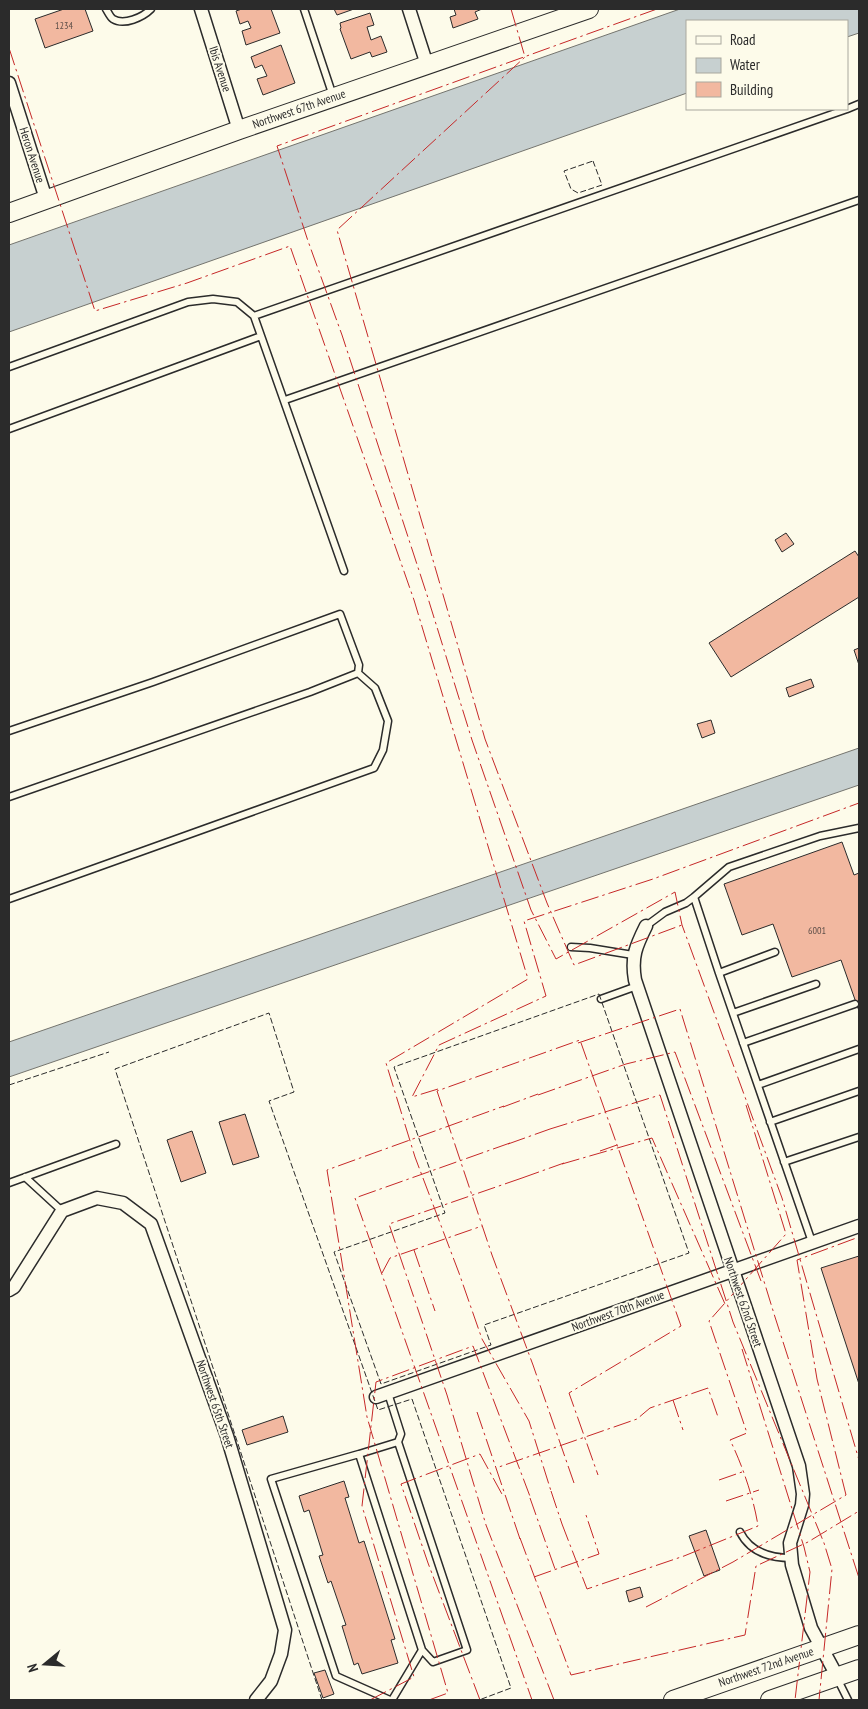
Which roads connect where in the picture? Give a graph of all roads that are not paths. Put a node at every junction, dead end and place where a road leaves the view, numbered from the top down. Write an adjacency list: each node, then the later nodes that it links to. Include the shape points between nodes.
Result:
1 (106, 9): 2 (lane, via 112,19 124,22)
2 (152, 9)
3 (201, 9): 11 (street, Ibis Avenue)
4 (304, 9): 9 (lane)
5 (409, 9): 7 (street)
6 (590, 9): 7 (street, Northwest 67th Avenue)
7 (427, 65): 9 (street, Northwest 67th Avenue)
8 (9, 83): 12 (street, Heron Avenue)
9 (334, 97): 11 (street, Northwest 67th Avenue)
10 (844, 110): 15 (lane)
11 (239, 130): 12 (street, Northwest 67th Avenue)
12 (46, 199): 14 (street, Northwest 67th Avenue)
13 (859, 200): 18 (lane)
14 (9, 213)
15 (254, 316): 16 (lane); 17 (lane, via 237,302 213,299 188,302)
16 (261, 336): 18 (lane); 19 (lane)
17 (9, 367)
18 (285, 400): 20 (lane)
19 (9, 429)
20 (344, 571)
21 (358, 673): 22 (lane, via 359,665 340,614); 23 (lane); 26 (lane, via 375,688 388,721 384,750 374,768)
22 (9, 732)
23 (9, 796)
24 (859, 828): 25 (lane, via 820,836 729,867)
25 (694, 898): 27 (lane, via 665,912); 31 (lane)
26 (9, 899)
27 (646, 926): 30 (street, Northwest 62nd Street)
28 (570, 947): 30 (lane)
29 (775, 952): 31 (lane)
30 (633, 955): 33 (street, Northwest 62nd Street)
31 (719, 973): 36 (lane)
32 (816, 984): 36 (lane)
33 (637, 986): 34 (lane); 50 (street, Northwest 62nd Street)
34 (601, 999)
35 (855, 1004): 37 (lane)
36 (733, 1013): 37 (lane)
37 (743, 1043): 39 (lane)
38 (859, 1049): 39 (lane)
39 (758, 1084): 41 (lane)
40 (859, 1091): 41 (lane)
41 (770, 1122): 44 (lane)
42 (859, 1137): 44 (lane)
43 (116, 1144): 45 (lane)
44 (784, 1162): 49 (lane)
45 (25, 1177): 46 (lane); 47 (lane)
46 (9, 1183)
47 (62, 1211): 51 (street); 62 (street, Northwest 65th Street, via 97,1198 123,1203 151,1224 227,1436 285,1630 282,1654 271,1681)
48 (859, 1226): 49 (street, Northwest 70th Avenue)
49 (812, 1242): 50 (street, Northwest 70th Avenue)
50 (732, 1270): 52 (street, Northwest 70th Avenue); 56 (street, Northwest 62nd Street, via 799,1466 803,1494 790,1543)
51 (9, 1290)
52 (382, 1395): 53 (lane, via 401,1434)
53 (398, 1442): 54 (lane); 59 (lane, via 467,1650 433,1662)
54 (359, 1454): 59 (lane); 63 (lane, via 271,1479 336,1676)
55 (740, 1532): 56 (lane, via 762,1553)
56 (791, 1558): 58 (street, Northwest 62nd Street, via 811,1628)
57 (859, 1635): 58 (street, Northwest 72nd Avenue)
58 (822, 1648): 61 (street, Northwest 62nd Street); 64 (street, Northwest 72nd Avenue)
59 (422, 1650): 63 (lane)
60 (859, 1668): 61 (street)
61 (837, 1676): 65 (street); 66 (lane)
62 (256, 1700)
63 (391, 1700)
64 (673, 1700)
65 (770, 1700)
66 (848, 1700)

